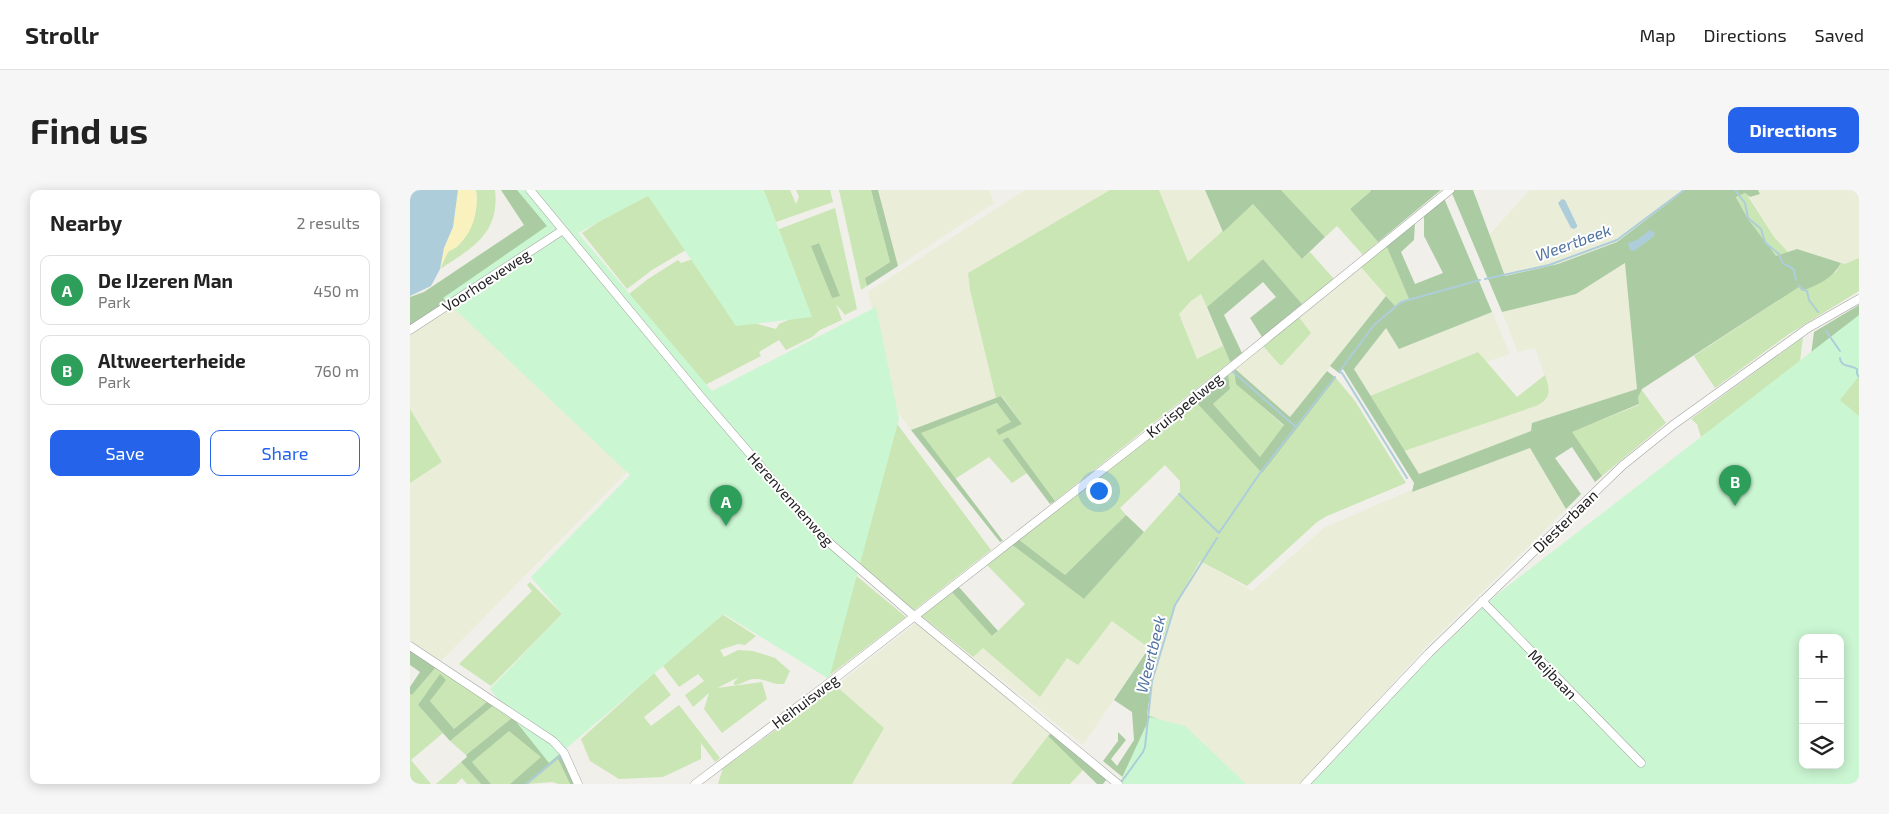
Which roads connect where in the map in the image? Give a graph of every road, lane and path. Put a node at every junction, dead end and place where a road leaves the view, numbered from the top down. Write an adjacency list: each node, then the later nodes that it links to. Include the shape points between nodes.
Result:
1 (530, 190): 3 (street, Herenvennenweg)
2 (1450, 190): 7 (street, Kruispeelweg, via 1146,436)
3 (563, 230): 5 (street, Voorhoeveweg); 7 (street, Herenvennenweg, via 817,532)
4 (1859, 299): 6 (street, Diesterbaan, via 1808,328 1646,446)
5 (410, 330)
6 (1482, 601): 9 (street, Meijbaan); 13 (street, Diesterbaan)
7 (914, 616): 11 (street, Heihuisweg); 12 (street, Herenvennenweg)
8 (410, 646): 10 (street, via 553,741 564,753)
9 (1641, 763)
10 (578, 784)
11 (695, 784)
12 (1118, 784)
13 (1306, 784)

